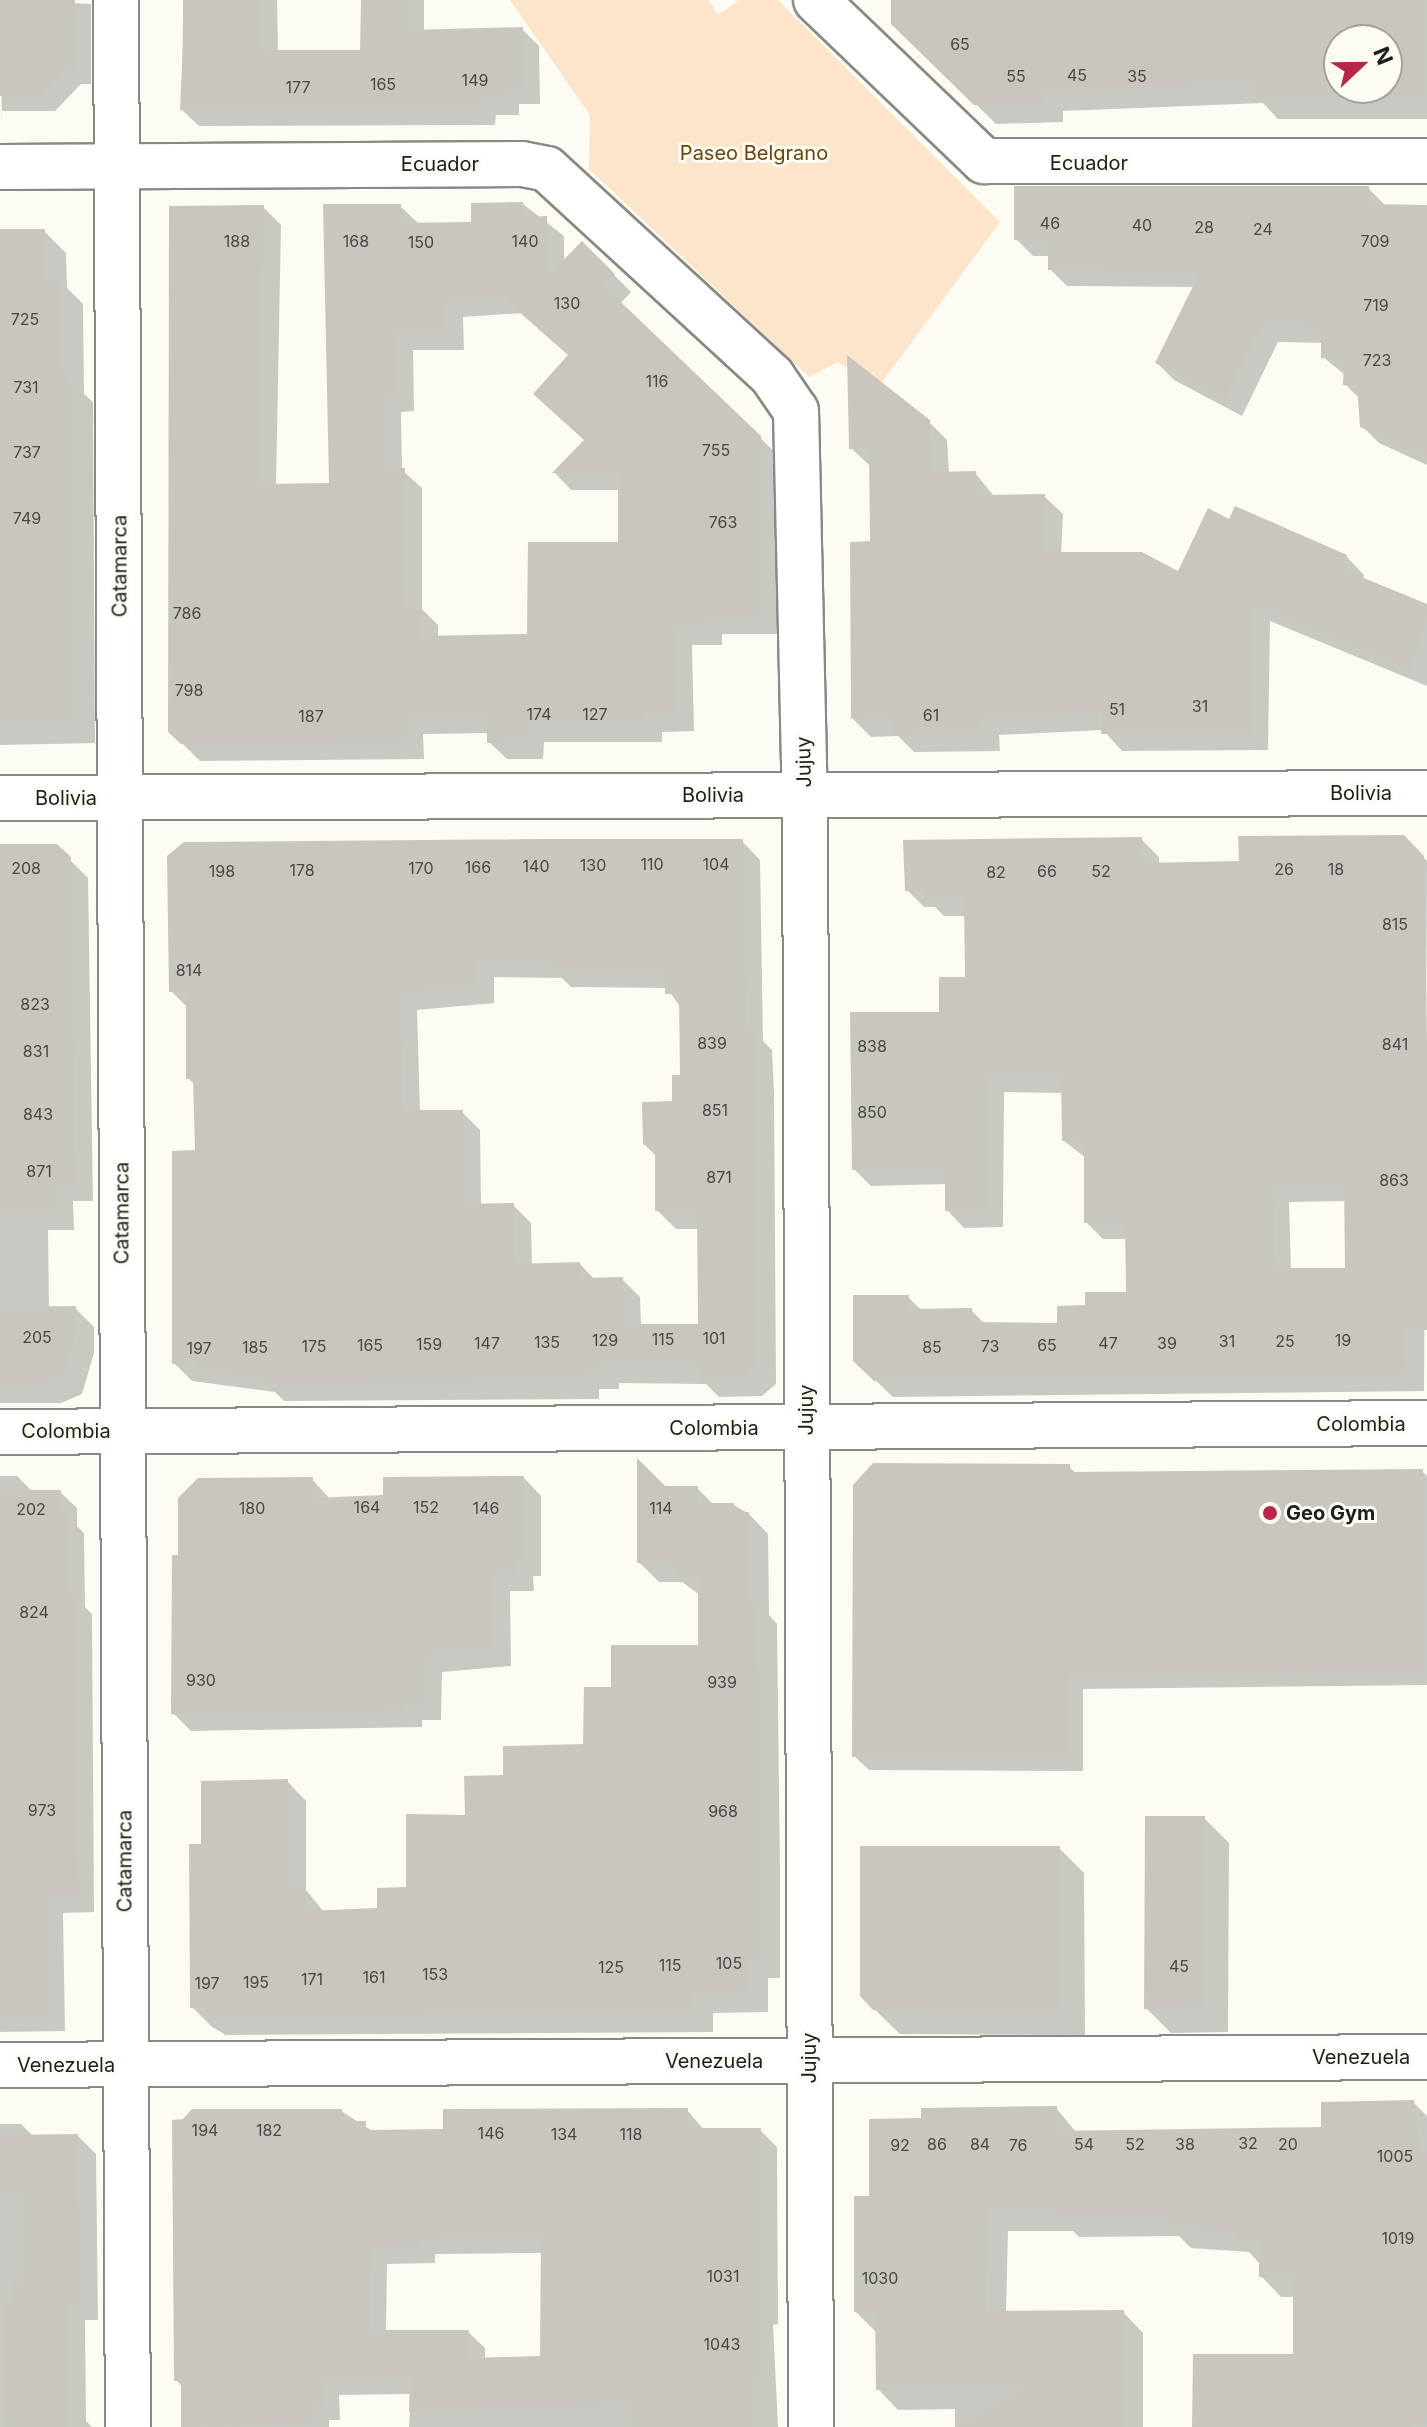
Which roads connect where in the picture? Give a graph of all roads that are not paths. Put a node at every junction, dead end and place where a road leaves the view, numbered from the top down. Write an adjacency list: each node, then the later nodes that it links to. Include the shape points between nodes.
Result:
1 (116, 0): 4 (street, Catamarca)
2 (816, 0): 3 (street, Ecuador, via 984,161)
3 (1427, 161)
4 (117, 166): 5 (street, Ecuador); 6 (street, Ecuador, via 522,164 547,169); 10 (street, Catamarca)
5 (0, 167)
6 (789, 396): 8 (street, Jujuy, via 799,429)
7 (1427, 793): 8 (street, Bolivia)
8 (805, 794): 10 (street, Bolivia); 12 (street, Jujuy)
9 (0, 798): 10 (street, Bolivia)
10 (122, 798): 13 (street, Catamarca)
11 (1427, 1423): 12 (street, Colombia)
12 (806, 1427): 13 (street, Colombia); 16 (street, Jujuy)
13 (123, 1431): 14 (street, Colombia); 17 (street, Catamarca)
14 (0, 1432)
15 (1427, 2057): 16 (street, Venezuela)
16 (809, 2061): 17 (street, Venezuela); 20 (street, Jujuy)
17 (126, 2064): 18 (street, Venezuela); 19 (street, Catamarca)
18 (0, 2065)
19 (128, 2427)
20 (811, 2427)

